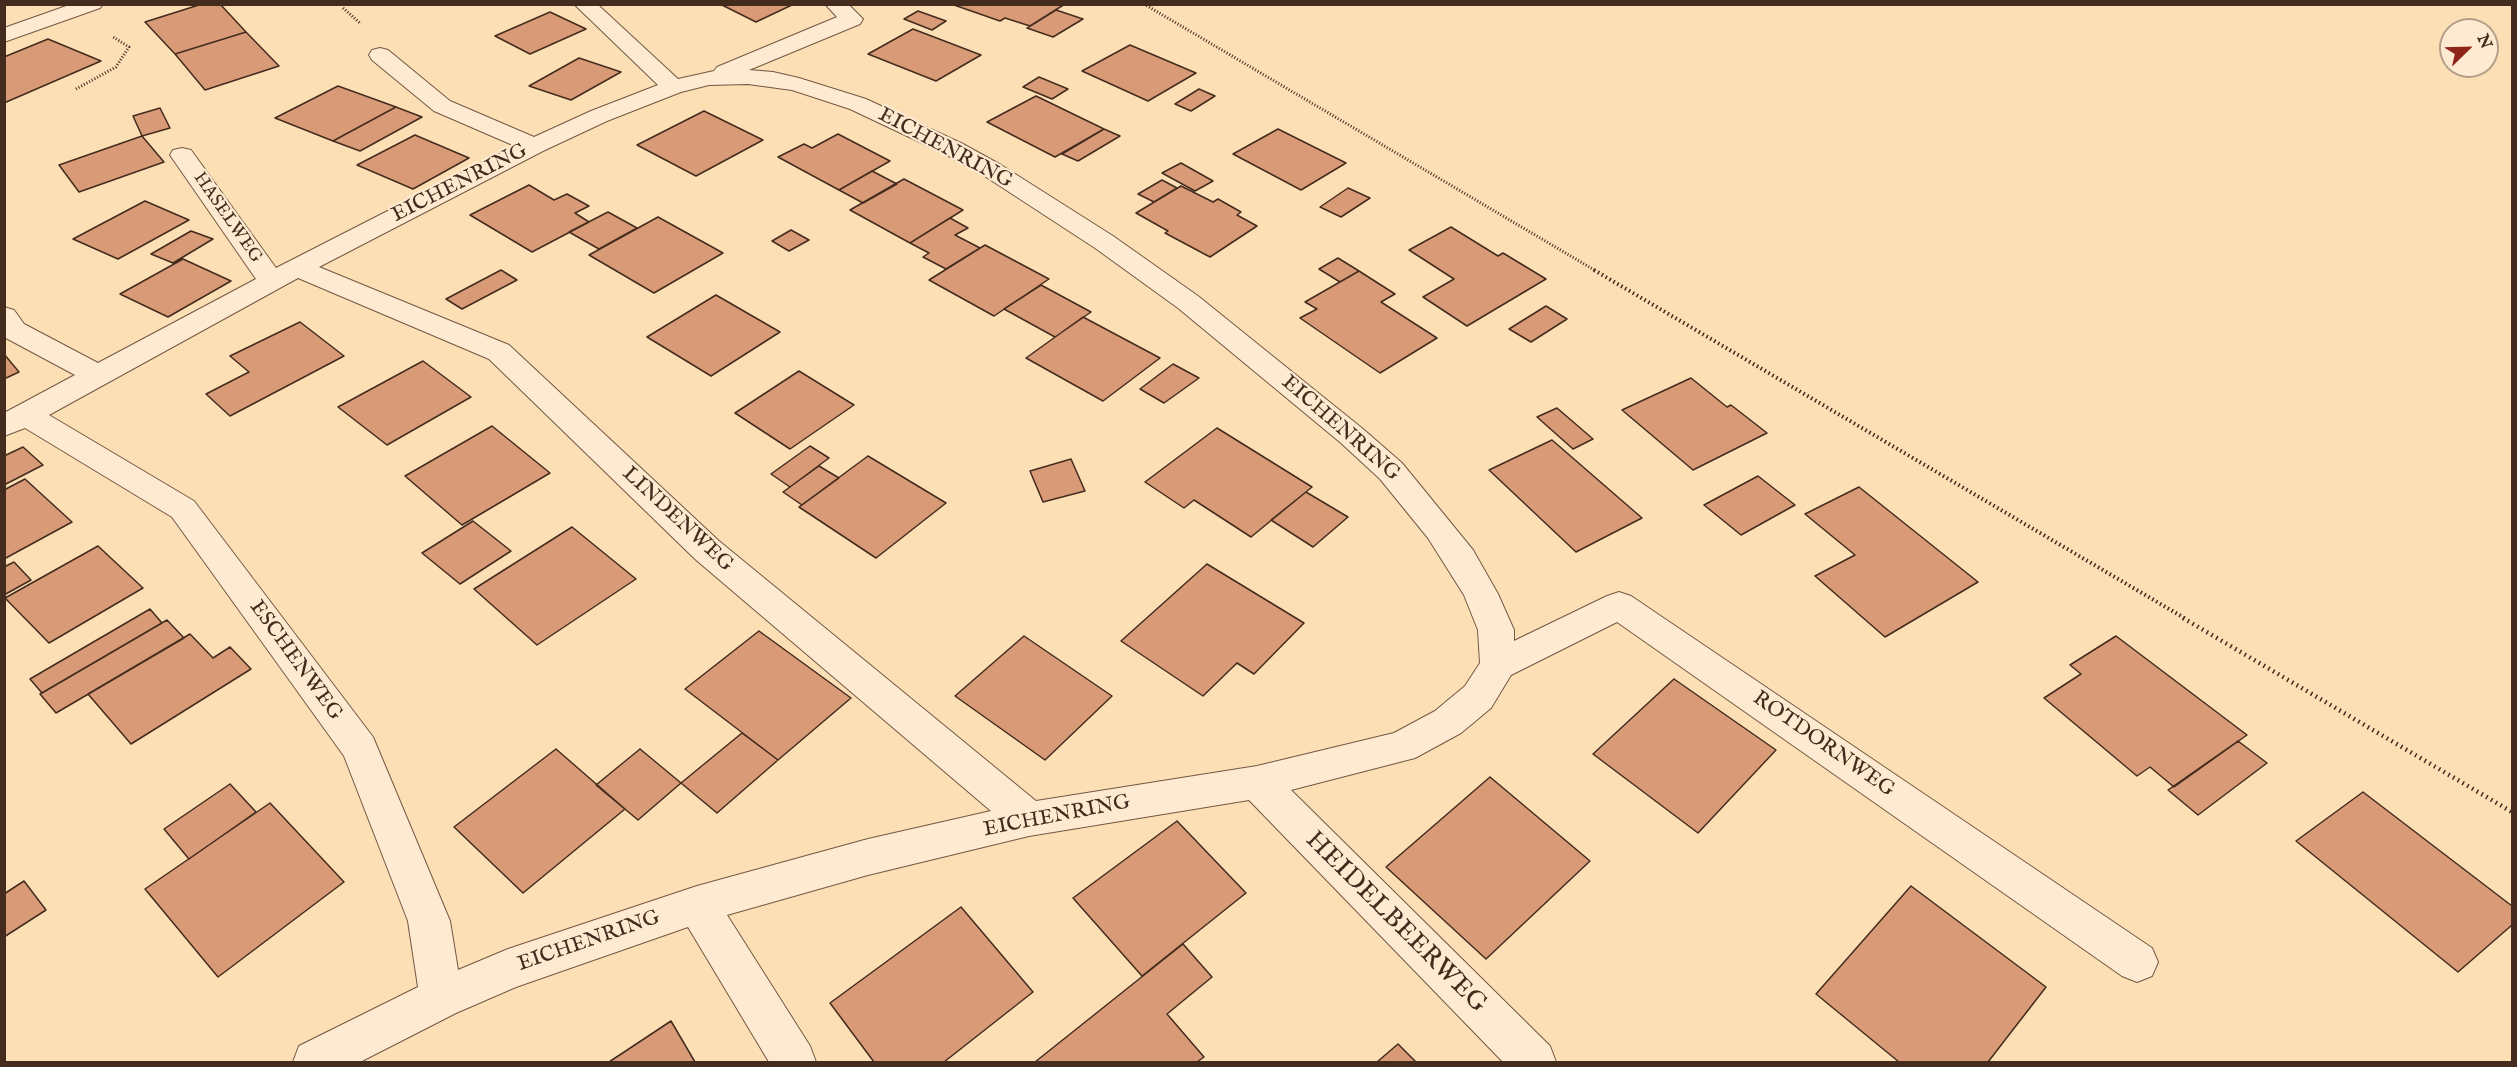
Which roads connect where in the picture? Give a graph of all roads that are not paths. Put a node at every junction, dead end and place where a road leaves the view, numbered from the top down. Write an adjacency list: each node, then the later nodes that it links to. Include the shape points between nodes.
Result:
1 (93, 4): 4 (street)
2 (584, 4): 7 (street)
3 (835, 4): 6 (street, via 852,19)
4 (4, 36)
5 (380, 55): 8 (street, via 442,106)
6 (710, 78): 7 (street, EICHENRING); 14 (street, EICHENRING, via 748,77 799,85 900,123 1000,176 1104,242 1188,302 1392,471 1440,530 1481,594 1496,630)
7 (673, 87): 8 (street, EICHENRING)
8 (534, 146): 10 (street, EICHENRING)
9 (182, 155): 10 (street, HASELWEG)
10 (285, 275): 12 (street, EICHENRING); 16 (street, LINDENWEG, via 499,352 707,550)
11 (4, 316): 12 (street, via 14,330)
12 (98, 375): 13 (street, EICHENRING)
13 (15, 420): 19 (street, ESCHENWEG, via 183,509 360,748 429,921)
14 (1498, 665): 15 (street, EICHENRING, via 1478,697 1456,716 1402,747); 18 (street, ROTDORNWEG, via 1619,605)
15 (1257, 782): 16 (street, EICHENRING); 22 (street, HEIDELBEERWEG)
16 (1029, 819): 17 (street, EICHENRING, via 868,857)
17 (697, 905): 19 (street, EICHENRING, via 573,945); 21 (street)
18 (2137, 962)
19 (441, 998): 20 (street, EICHENRING)
20 (315, 1062)
21 (794, 1062)
22 (1534, 1062)

